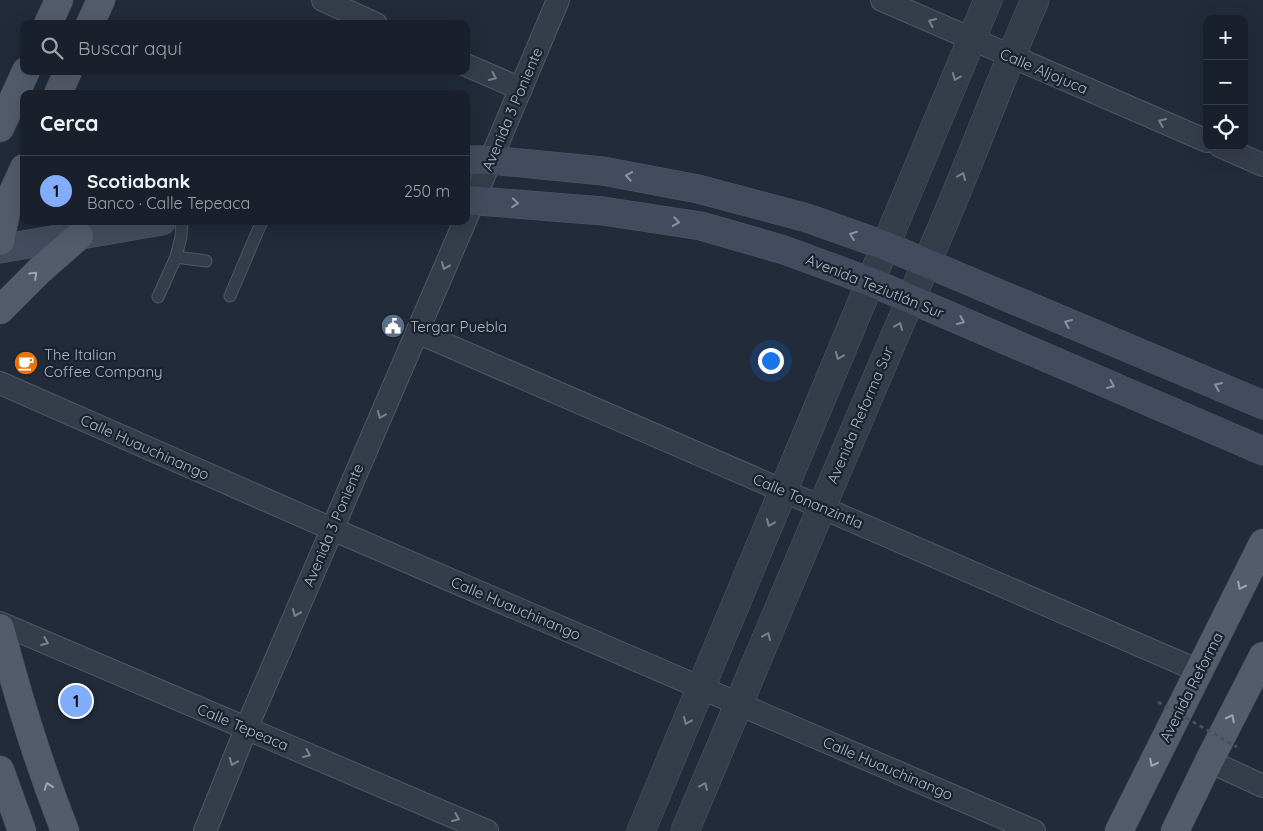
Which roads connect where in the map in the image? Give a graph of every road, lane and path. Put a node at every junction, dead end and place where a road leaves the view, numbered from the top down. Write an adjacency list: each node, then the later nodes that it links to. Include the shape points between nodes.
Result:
1 (59, 0): 8 (main road)
2 (100, 0): 9 (main road)
3 (323, 0): 10 (street)
4 (558, 0): 16 (street, Avenida 3 Poniente)
5 (882, 0): 11 (street, Calle Aljojuca, one-way to 5)
6 (988, 0): 11 (street)
7 (1035, 0): 12 (street, Avenida Reforma Sur)
8 (50, 20)
9 (92, 20)
10 (367, 20)
11 (971, 40): 12 (street, Calle Aljojuca); 33 (street, one-way to 33)
12 (1010, 57): 19 (street, Calle Aljojuca, one-way to 12); 37 (street, Avenida Reforma Sur, one-way to 12)
13 (470, 67): 16 (street, one-way to 16)
14 (24, 75): 18 (main road)
15 (66, 75): 17 (main road)
16 (520, 89): 21 (street, Avenida 3 Poniente)
17 (60, 90)
18 (1, 122)
19 (1203, 139)
20 (1229, 150): 22 (street)
21 (478, 160): 25 (street, Avenida 3 Poniente); 33 (main road, one-way to 21, via 807,218 698,188 603,171)
22 (1263, 165)
23 (20, 176): 24 (main road)
24 (8, 200): 32 (main road)
25 (470, 200)
26 (470, 210): 38 (main road, Avenida Teziutlán Sur, one-way to 38, via 603,211 701,226 784,250)
27 (140, 225): 31 (main road)
28 (182, 225): 35 (lane)
29 (260, 225): 39 (lane)
30 (462, 225): 43 (street, Avenida 3 Poniente, one-way to 43)
31 (79, 236): 34 (main road); 42 (main road, one-way to 31)
32 (0, 241)
33 (886, 246): 37 (main road); 38 (street)
34 (0, 250)
35 (176, 257): 36 (lane); 40 (lane)
36 (206, 261)
37 (927, 263): 41 (street, Avenida Reforma Sur); 45 (main road, one-way to 37)
38 (871, 282): 41 (main road, Avenida Teziutlán Sur); 47 (street, one-way to 47)
39 (230, 296)
40 (158, 298)
41 (910, 299): 46 (main road, Avenida Teziutlán Sur, one-way to 46); 48 (street, Avenida Reforma Sur, one-way to 41)
42 (0, 310)
43 (417, 332): 47 (street, Calle Tonanzintla); 49 (street, Avenida 3 Poniente, one-way to 49)
44 (0, 383): 49 (street, Calle Huauchinango)
45 (1263, 404)
46 (1263, 451)
47 (783, 491): 48 (street, Calle Tonanzintla); 55 (street, one-way to 55)
48 (821, 506): 54 (street, Calle Tonanzintla); 57 (street, Avenida Reforma Sur, one-way to 48)
49 (332, 529): 55 (street, Calle Huauchinango); 58 (street, Avenida 3 Poniente, one-way to 58)
50 (1263, 543): 54 (main road, Avenida Reforma, one-way to 54)
51 (0, 623): 58 (street, Calle Tepeaca, one-way to 58)
52 (0, 628): 64 (main road, one-way to 52, via 16,690)
53 (1263, 656): 60 (main road, one-way to 53)
54 (1198, 671): 70 (main road, Avenida Reforma, one-way to 70)
55 (701, 688): 57 (street, Calle Huauchinango); 67 (street, one-way to 67)
56 (1158, 702): 59 (path, bridge)
57 (738, 704): 68 (street, Avenida Reforma Sur, one-way to 57); 69 (street, Calle Huauchinango)
58 (246, 729): 65 (street, Avenida 3 Poniente, one-way to 65); 66 (street, Calle Tepeaca, one-way to 66)
59 (1237, 747)
60 (1209, 761): 62 (street); 71 (main road)
61 (0, 770): 63 (main road)
62 (1263, 786)
63 (22, 831)
64 (65, 831)
65 (205, 831)
66 (486, 831)
67 (642, 831)
68 (685, 831)
69 (1034, 831)
70 (1119, 831)
71 (1175, 831)

